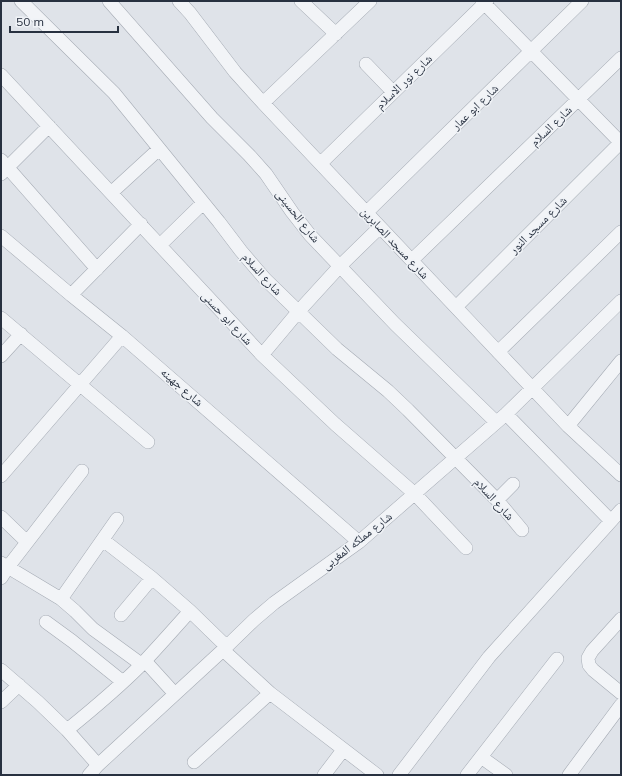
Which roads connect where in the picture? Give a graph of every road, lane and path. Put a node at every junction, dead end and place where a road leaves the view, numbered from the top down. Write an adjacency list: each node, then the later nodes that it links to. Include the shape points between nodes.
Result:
1 (21, 1): 18 (street, شارع السلام, via 114,93)
2 (109, 1): 30 (street, شارع الحسينى, via 212,118 266,174 310,235)
3 (179, 1): 15 (street, شارع مسجد الصابرين, via 235,72)
4 (301, 1): 8 (street)
5 (370, 1): 8 (street)
6 (582, 1): 9 (street, شارع ابو عمار)
7 (484, 2): 9 (street); 13 (street, شارع نور الاسلام)
8 (336, 34): 15 (street)
9 (531, 52): 14 (street); 23 (street, شارع ابو عمار)
10 (621, 58): 14 (street, شارع السلام)
11 (366, 64): 13 (street)
12 (1, 75): 16 (street, شارع ابو حسنى)
13 (393, 92): 19 (street, شارع نور الاسلام)
14 (579, 100): 17 (street); 29 (street, شارع السلام)
15 (264, 103): 19 (street, شارع مسجد الصابرين)
16 (49, 126): 20 (street); 21 (street, شارع ابو حسنى)
17 (621, 143): 34 (street, شارع مسجد النور)
18 (159, 149): 21 (street); 22 (street, شارع السلام)
19 (321, 164): 23 (street, شارع مسجد الصابرين)
20 (3, 167): 31 (street)
21 (111, 193): 24 (street, شارع ابو حسنى)
22 (203, 203): 28 (street); 35 (street, شارع السلام, via 240,251)
23 (367, 212): 25 (street, شارع مسجد الصابرين)
24 (140, 224): 28 (street, شارع ابو حسنى); 31 (street)
25 (380, 227): 29 (street, شارع مسجد الصابرين); 30 (street)
26 (621, 232): 39 (street)
27 (1, 236): 32 (street, شارع جهينه)
28 (160, 245): 40 (street, شارع ابو حسنى)
29 (412, 260): 34 (street, شارع مسجد الصابرين)
30 (340, 266): 35 (street); 45 (street, شارع الحسينى, via 395,324)
31 (97, 269): 32 (street)
32 (71, 295): 38 (street, شارع جهينه)
33 (621, 301): 44 (street, شارع مملكه المغربى)
34 (456, 307): 39 (street, شارع مسجد الصابرين)
35 (298, 312): 40 (street); 48 (street, شارع السلام, via 388,391)
36 (1, 318): 37 (street)
37 (21, 334): 41 (street); 43 (street)
38 (122, 336): 43 (street); 62 (street, شارع جهينه)
39 (498, 352): 44 (street, شارع مسجد الصابرين)
40 (262, 355): 53 (street, شارع ابو حسنى)
41 (1, 356)
42 (621, 361): 46 (street)
43 (80, 384): 47 (street); 51 (street)
44 (532, 388): 45 (street, شارع مملكه المغربى); 46 (street, شارع مسجد الصابرين)
45 (501, 418): 48 (street, شارع مملكه المغربى); 58 (street, شارع الحسينى)
46 (568, 426): 50 (street, شارع مسجد الصابرين)
47 (148, 442)
48 (455, 458): 53 (street, شارع مملكه المغربى); 54 (street, شارع السلام)
49 (82, 471): 61 (street)
50 (621, 475)
51 (1, 476)
52 (513, 484): 54 (street)
53 (415, 494): 62 (street, شارع مملكه المغربى); 63 (street, شارع ابو حسنى)
54 (497, 500): 59 (street, شارع السلام)
55 (621, 510): 58 (street)
56 (1, 517): 61 (street)
57 (117, 519): 60 (street)
58 (611, 521): 90 (street, via 489,657)
59 (522, 530)
60 (103, 540): 65 (street); 66 (street)
61 (27, 542): 64 (street)
62 (359, 542): 71 (street, شارع مملكه المغربى, via 274,603)
63 (466, 548)
64 (3, 569): 66 (street)
65 (152, 578): 67 (street); 68 (street)
66 (61, 599): 73 (street, via 92,629)
67 (190, 611): 71 (street); 73 (street)
68 (121, 615)
69 (621, 619): 78 (street, via 588,658 593,670)
70 (46, 622): 75 (street)
71 (224, 648): 77 (street); 79 (street, شارع مملكه المغربى)
72 (557, 659): 84 (street)
73 (143, 663): 75 (street); 79 (street)
74 (1, 670): 76 (street)
75 (123, 682): 82 (street)
76 (19, 685): 80 (street); 82 (street)
77 (270, 692): 83 (street); 85 (street)
78 (621, 693)
79 (175, 694): 86 (street, شارع مملكه المغربى)
80 (1, 702)
81 (621, 705): 93 (street)
82 (68, 730): 86 (street)
83 (343, 750): 88 (street); 89 (street)
84 (481, 757): 91 (street); 92 (street)
85 (194, 762)
86 (98, 765): 87 (street, شارع مملكه المغربى)
87 (89, 775)
88 (324, 775)
89 (377, 775)
90 (399, 775)
91 (467, 775)
92 (506, 775)
93 (569, 775)

